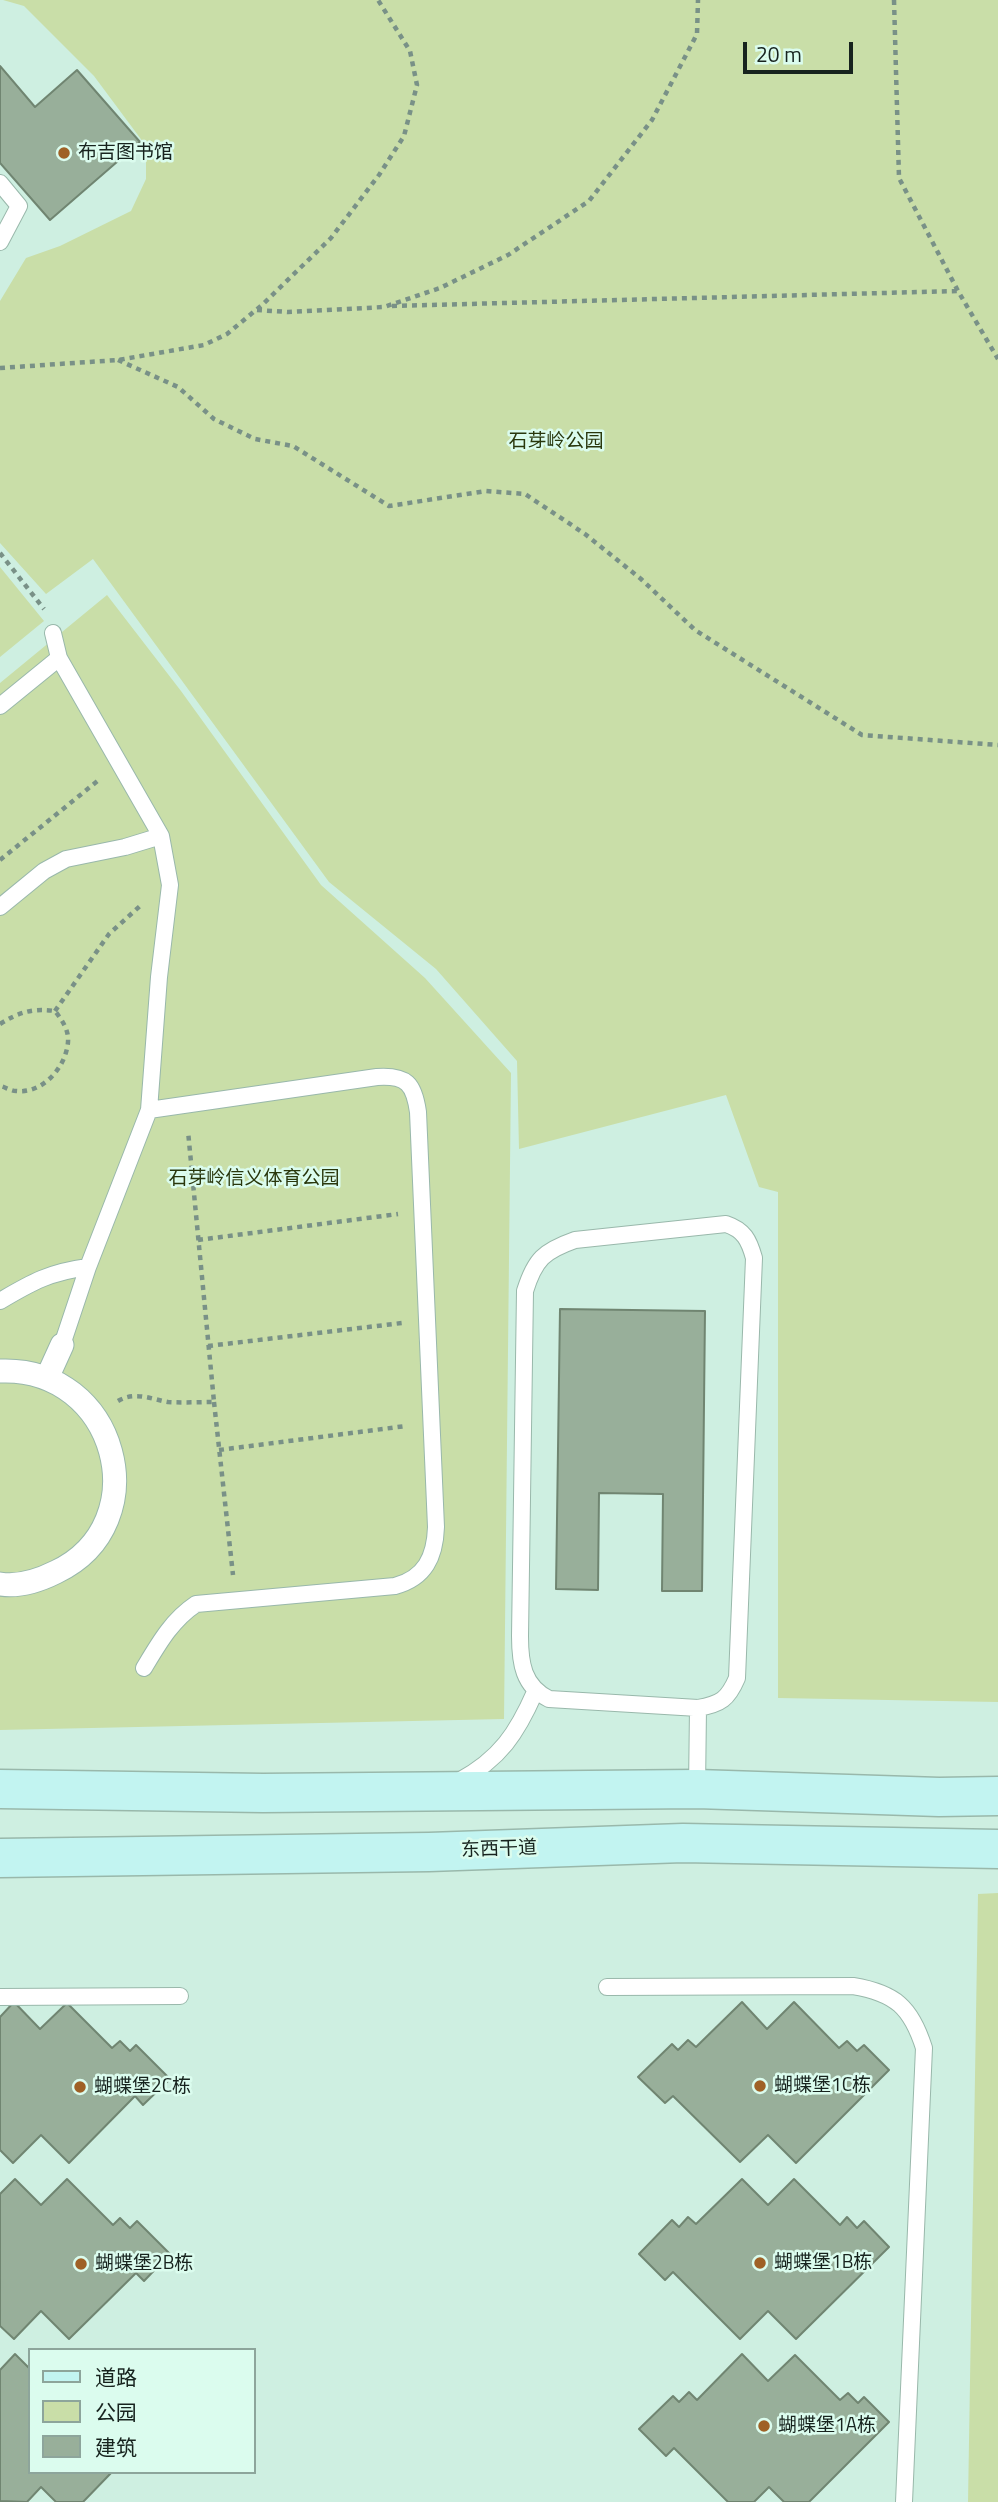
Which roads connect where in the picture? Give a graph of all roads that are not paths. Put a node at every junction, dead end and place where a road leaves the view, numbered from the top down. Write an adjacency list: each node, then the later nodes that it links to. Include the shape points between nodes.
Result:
1 (0, 183): 2 (lane, via 19,206)
2 (0, 242)
3 (53, 633): 4 (lane)
4 (58, 658): 5 (lane); 6 (lane)
5 (0, 706)
6 (161, 836): 7 (lane, via 66,859); 8 (lane, via 170,885)
7 (0, 907)
8 (149, 1110): 9 (lane); 15 (lane, via 377,1077 402,1078 409,1084 415,1095 422,1211 435,1546 420,1573 395,1586 196,1604 166,1632)
9 (88, 1268): 10 (lane, via 42,1277); 11 (lane)
10 (0, 1301)
11 (62, 1345): 13 (street)
12 (0, 1371): 13 (street, via 20,1370)
13 (47, 1378): 14 (street, via 85,1402 106,1433 115,1468 112,1505 97,1538 72,1565 39,1581)
14 (0, 1584)
15 (144, 1668)
16 (535, 1692): 17 (lane, via 549,1699); 17 (lane, via 520,1655 525,1291 530,1276 537,1261 554,1247 575,1240 726,1224 739,1228 750,1241 754,1258 737,1678 729,1696 713,1706); 20 (lane, via 516,1732 496,1756)
17 (698, 1708): 19 (lane)
18 (0, 1789): 20 (main road)
19 (697, 1789): 20 (main road); 21 (main road)
20 (440, 1792)
21 (998, 1796)
22 (998, 1849): 23 (main road, 东西干道, via 683,1843)
23 (0, 1858)
24 (607, 1987): 27 (lane, via 853,1986 878,1990 900,2003 916,2023 924,2048)
25 (180, 1996): 26 (lane)
26 (0, 1997)
27 (904, 2502)

